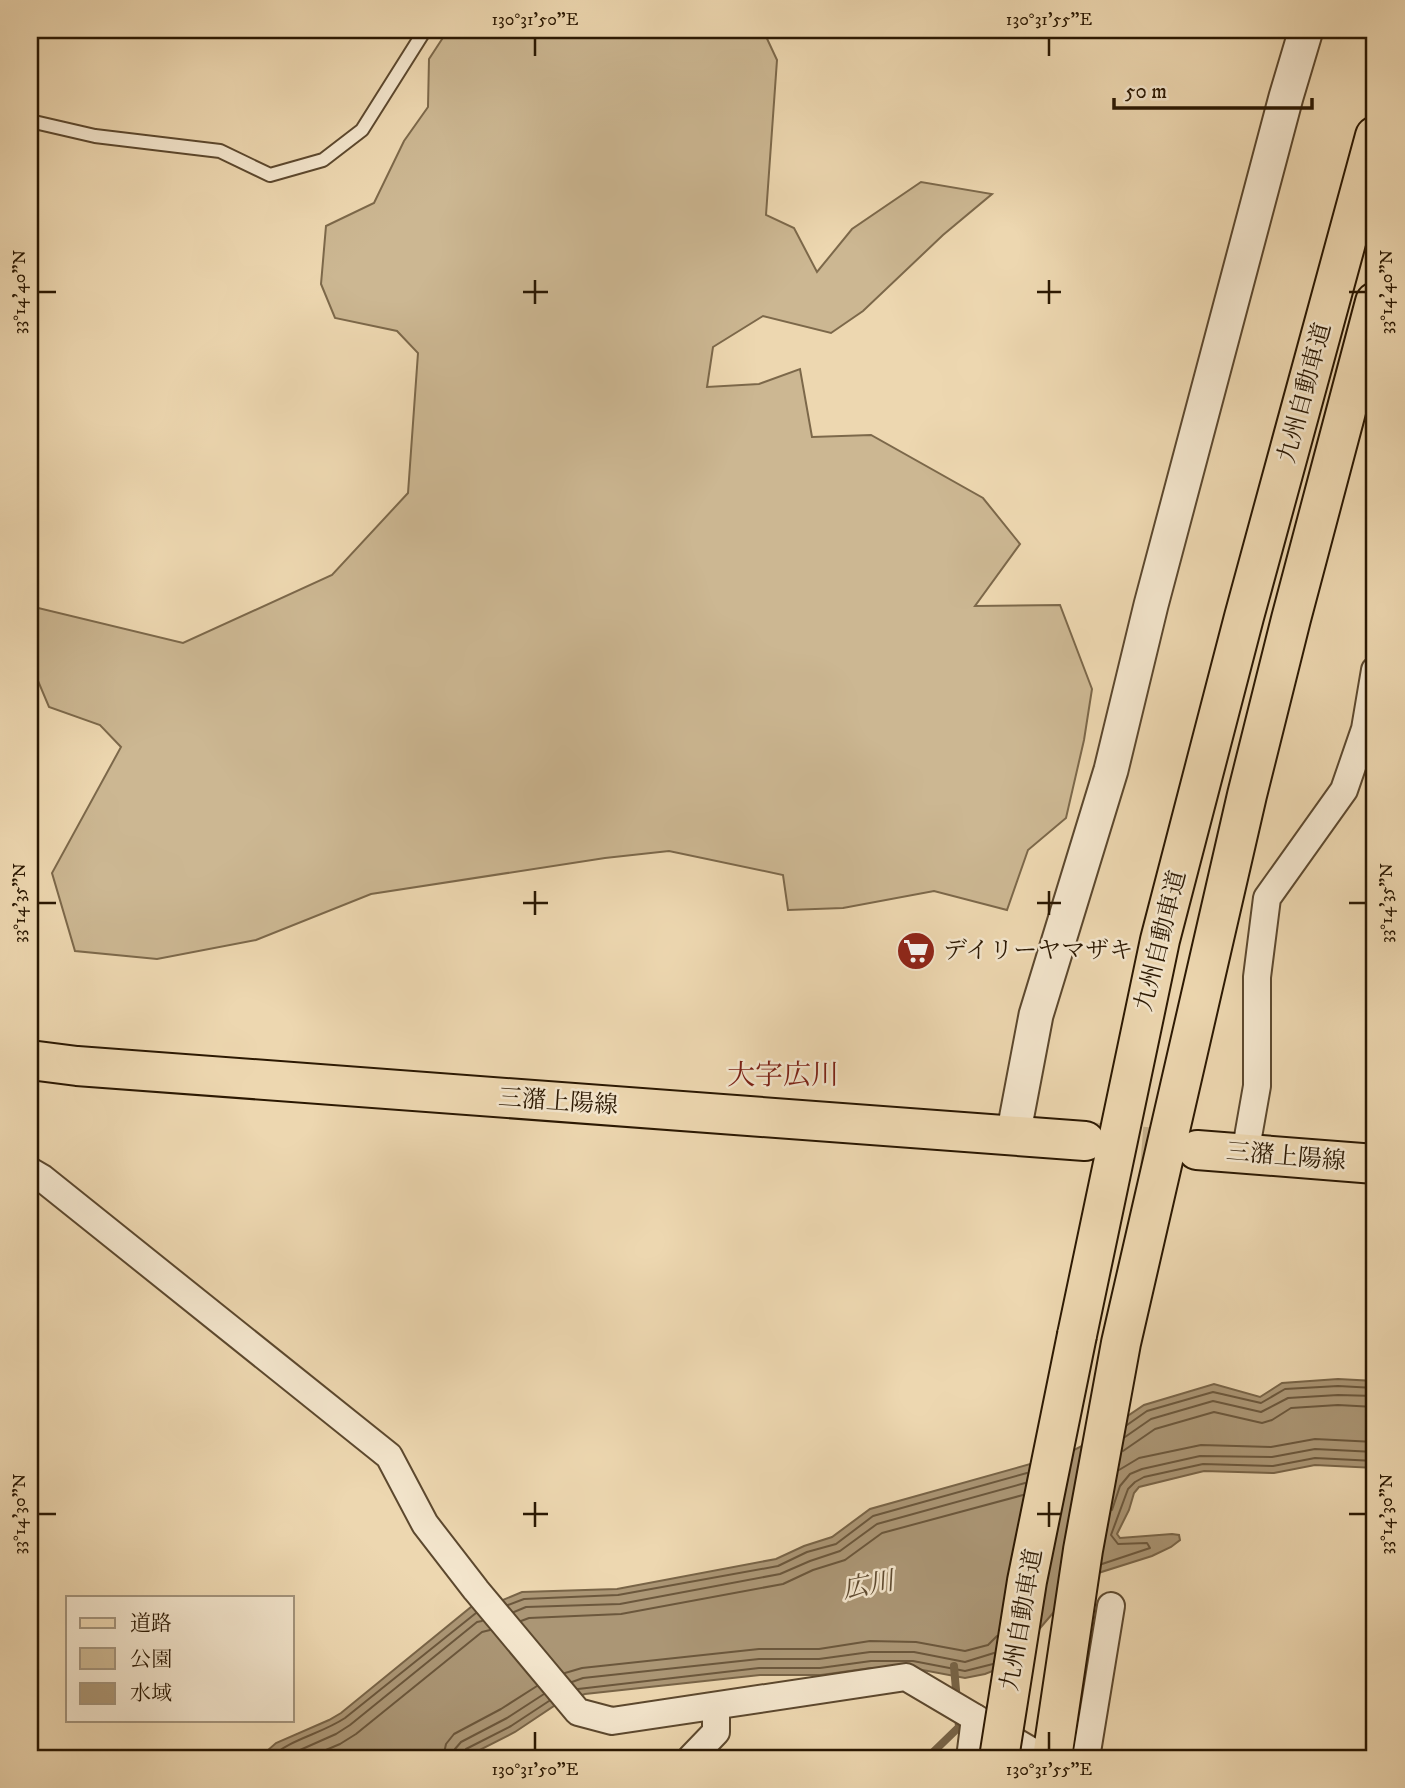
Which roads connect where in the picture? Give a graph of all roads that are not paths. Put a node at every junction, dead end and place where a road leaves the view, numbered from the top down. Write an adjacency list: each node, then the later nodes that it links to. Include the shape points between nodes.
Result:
1 (425, 30): 3 (lane, via 362,130 323,160 270,175 220,151 95,136)
2 (1306, 30): 8 (street, via 1111,770 1035,1016)
3 (30, 121)
4 (1375, 136): 19 (main road, 九州自動車道, bridge, via 1160,940 1027,1581)
5 (1375, 302): 21 (main road, 九州自動車道, via 1247,795 1121,1343 1083,1550)
6 (1375, 670): 11 (street, via 1365,729 1344,790 1267,898 1257,977 1257,1086)
7 (30, 1060): 8 (main road, 三潴上陽線)
8 (1013, 1136): 9 (main road, 三潴上陽線)
9 (1086, 1141)
10 (1197, 1150): 11 (main road, 三潴上陽線)
11 (1245, 1154): 12 (main road, 三潴上陽線)
12 (1375, 1164)
13 (30, 1171): 15 (street, via 389,1457 425,1524 578,1712 612,1721)
14 (1111, 1606): 22 (street)
15 (716, 1706): 16 (street, via 906,1676); 17 (street, via 716,1732)
16 (975, 1718): 18 (street); 20 (street)
17 (691, 1758)
18 (970, 1758)
19 (999, 1758)
20 (1043, 1758)
21 (1052, 1758)
22 (1086, 1758)

